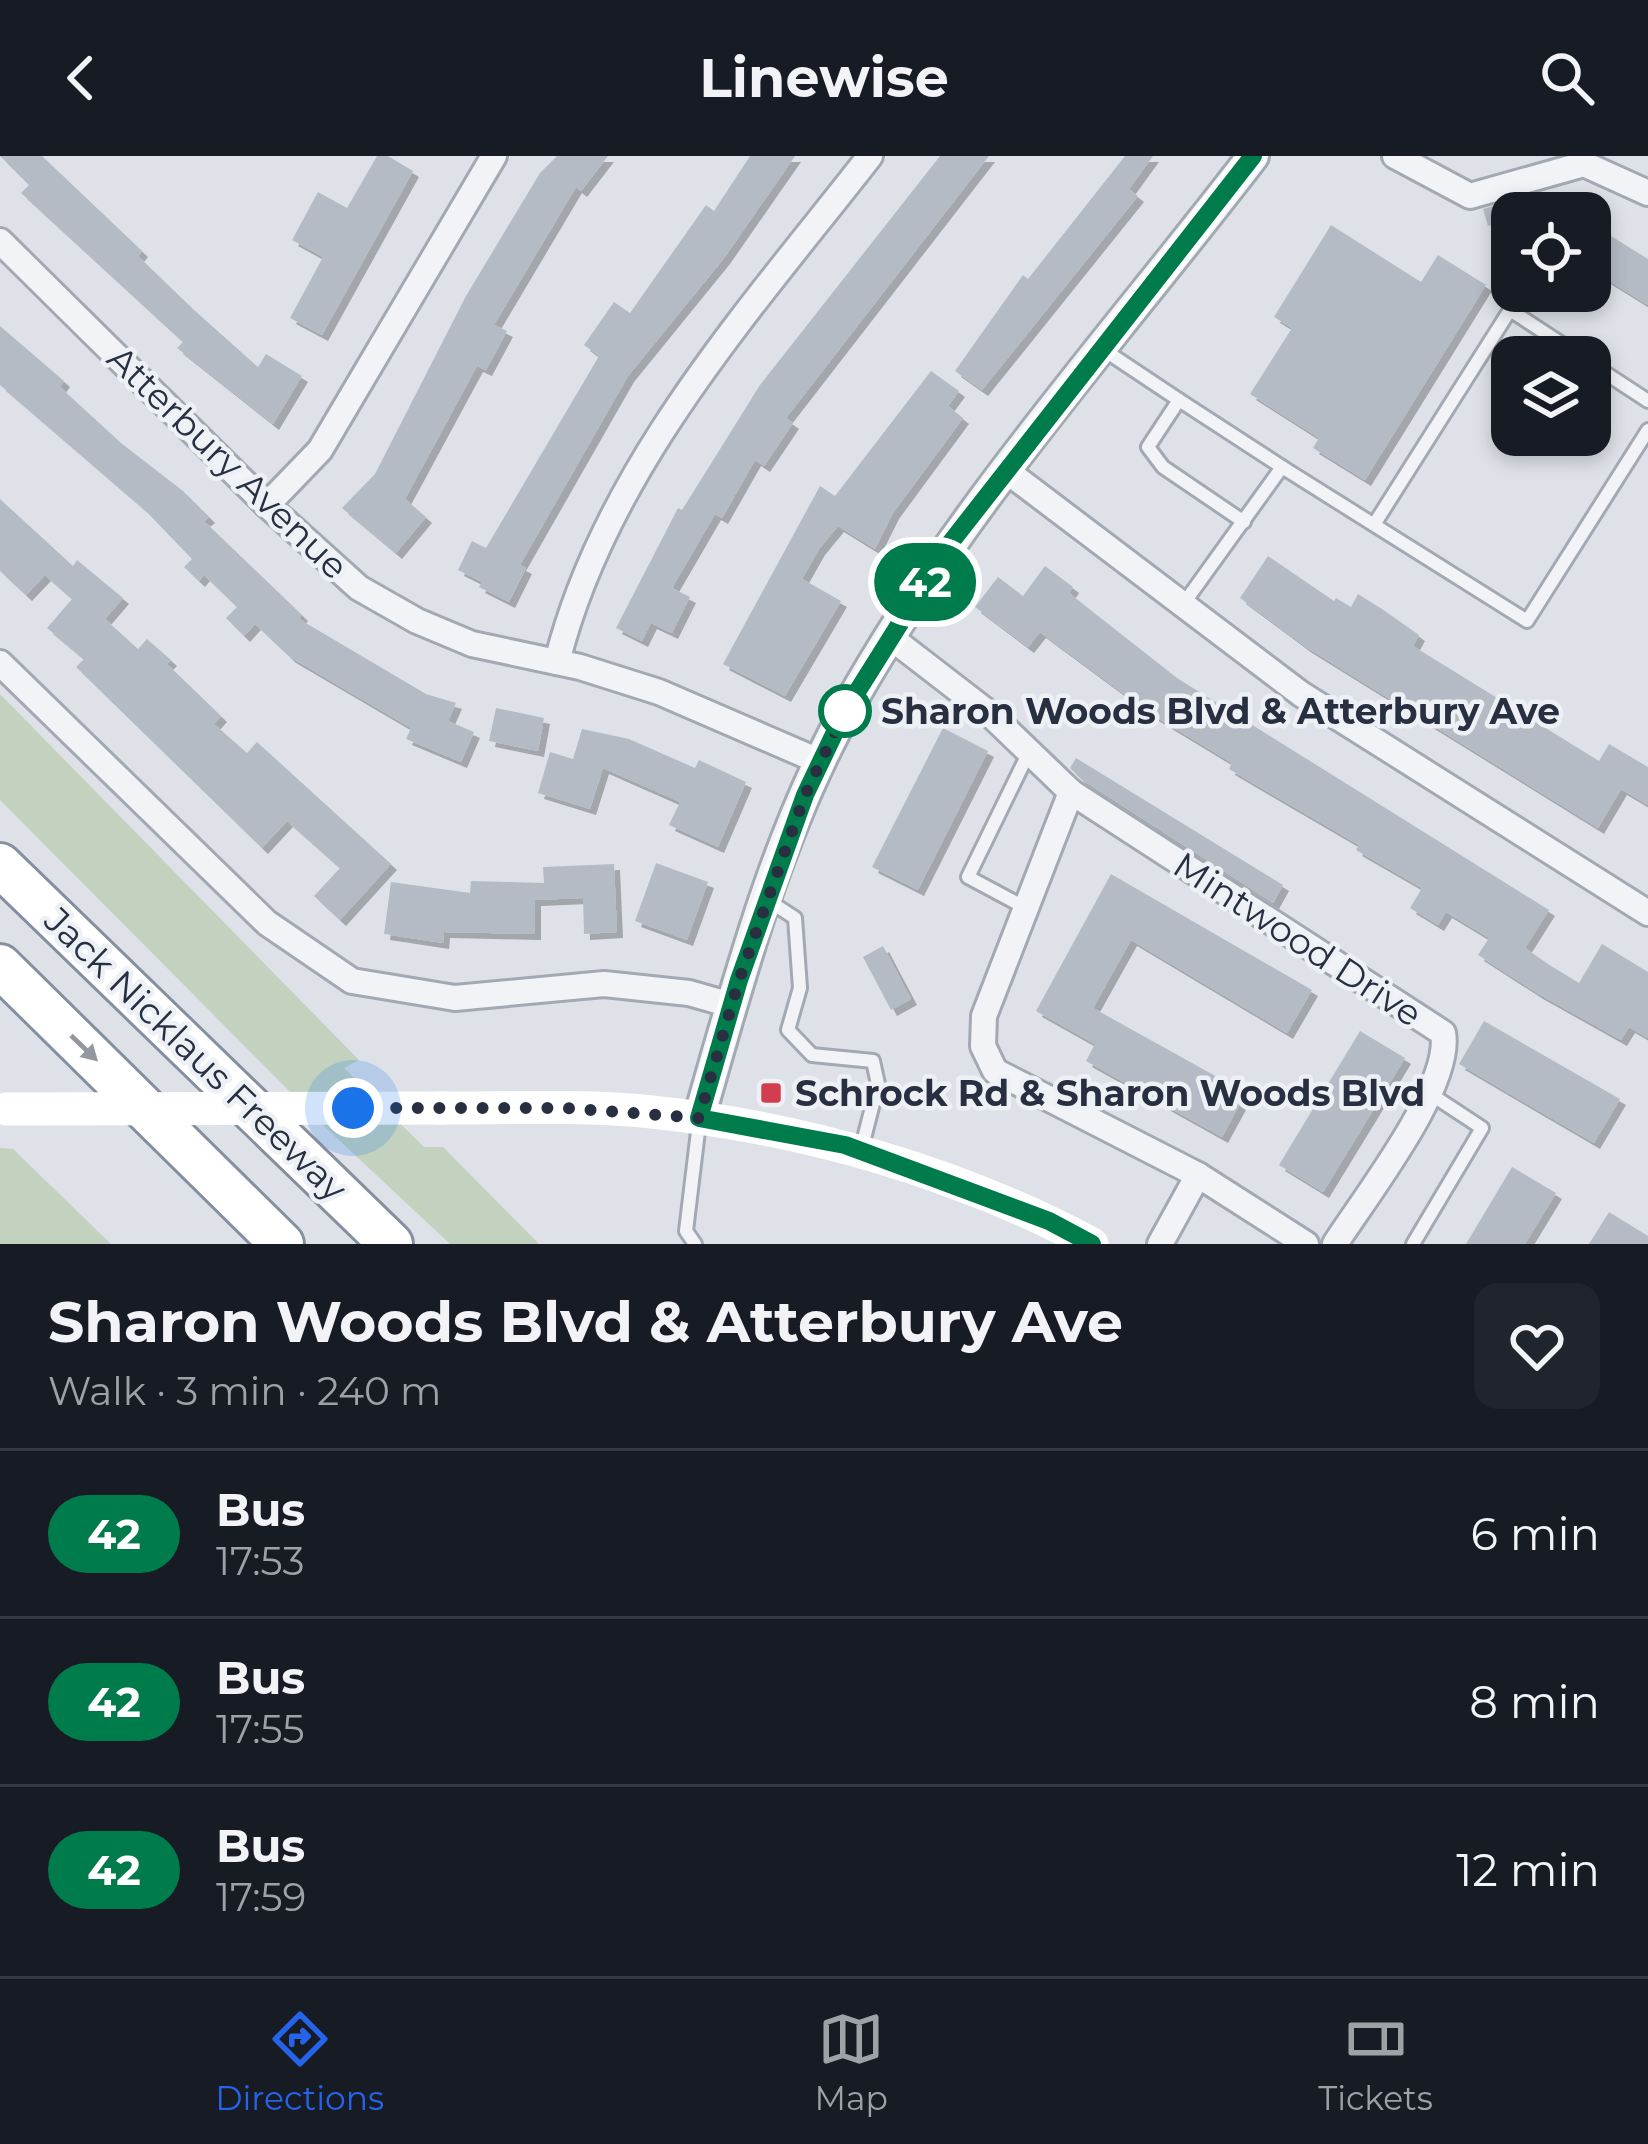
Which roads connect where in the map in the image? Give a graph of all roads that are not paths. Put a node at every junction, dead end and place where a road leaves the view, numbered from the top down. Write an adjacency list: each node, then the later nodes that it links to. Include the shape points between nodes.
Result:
1 (494, 156): 17 (street, via 331,433)
2 (870, 156): 23 (street, via 718,351 598,536)
3 (1253, 156): 10 (street)
4 (1413, 160): 5 (street, via 1470,196 1584,164)
5 (1648, 194)
6 (0, 241): 17 (street, Atterbury Avenue)
7 (1494, 336): 8 (lane, via 1510,310)
8 (1550, 336)
9 (1491, 340): 19 (lane)
10 (1104, 350): 12 (lane); 16 (street)
11 (1611, 376): 13 (lane)
12 (1179, 400): 15 (lane); 18 (lane, via 1148,447 1162,466)
13 (1648, 401)
14 (1648, 430): 19 (lane, via 1528,620)
15 (1282, 467): 18 (lane); 19 (lane)
16 (1008, 472): 20 (street); 21 (street)
17 (267, 506): 23 (street, Atterbury Avenue, via 359,588 417,621 472,644)
18 (1244, 522): 20 (lane)
19 (1375, 523)
20 (1181, 607): 30 (street, via 1301,694)
21 (890, 637): 24 (street); 25 (street)
22 (0, 662): 32 (street, via 267,923 352,981 454,998 604,984)
23 (556, 662): 25 (street, Atterbury Avenue, via 659,692)
24 (1029, 752): 26 (street); 29 (lane, via 968,877)
25 (820, 762): 28 (street)
26 (1071, 792): 29 (street); 33 (street, Mintwood Drive, via 1443,1033 1444,1063)
27 (0, 865): 39 (highway, Jack Nicklaus Freeway)
28 (767, 900): 32 (street); 36 (lane, via 795,918 800,988 788,1030 812,1054 873,1061 878,1084)
29 (1025, 908): 37 (street, via 984,1016 983,1046 995,1071)
30 (1648, 913)
31 (0, 966): 38 (highway, Jack Nicklaus Freeway, one-way to 38)
32 (731, 1004): 35 (street)
33 (1429, 1093): 44 (street, Mintwood Drive); 45 (lane, via 1482,1128)
34 (3, 1109): 35 (main road, bridge, via 565,1108)
35 (699, 1118): 36 (main road); 40 (lane, via 686,1231)
36 (861, 1151): 41 (main road)
37 (1198, 1175): 42 (street); 43 (street)
38 (282, 1244)
39 (391, 1244)
40 (695, 1244)
41 (1092, 1244)
42 (1160, 1244)
43 (1306, 1244)
44 (1336, 1244)
45 (1412, 1244)

